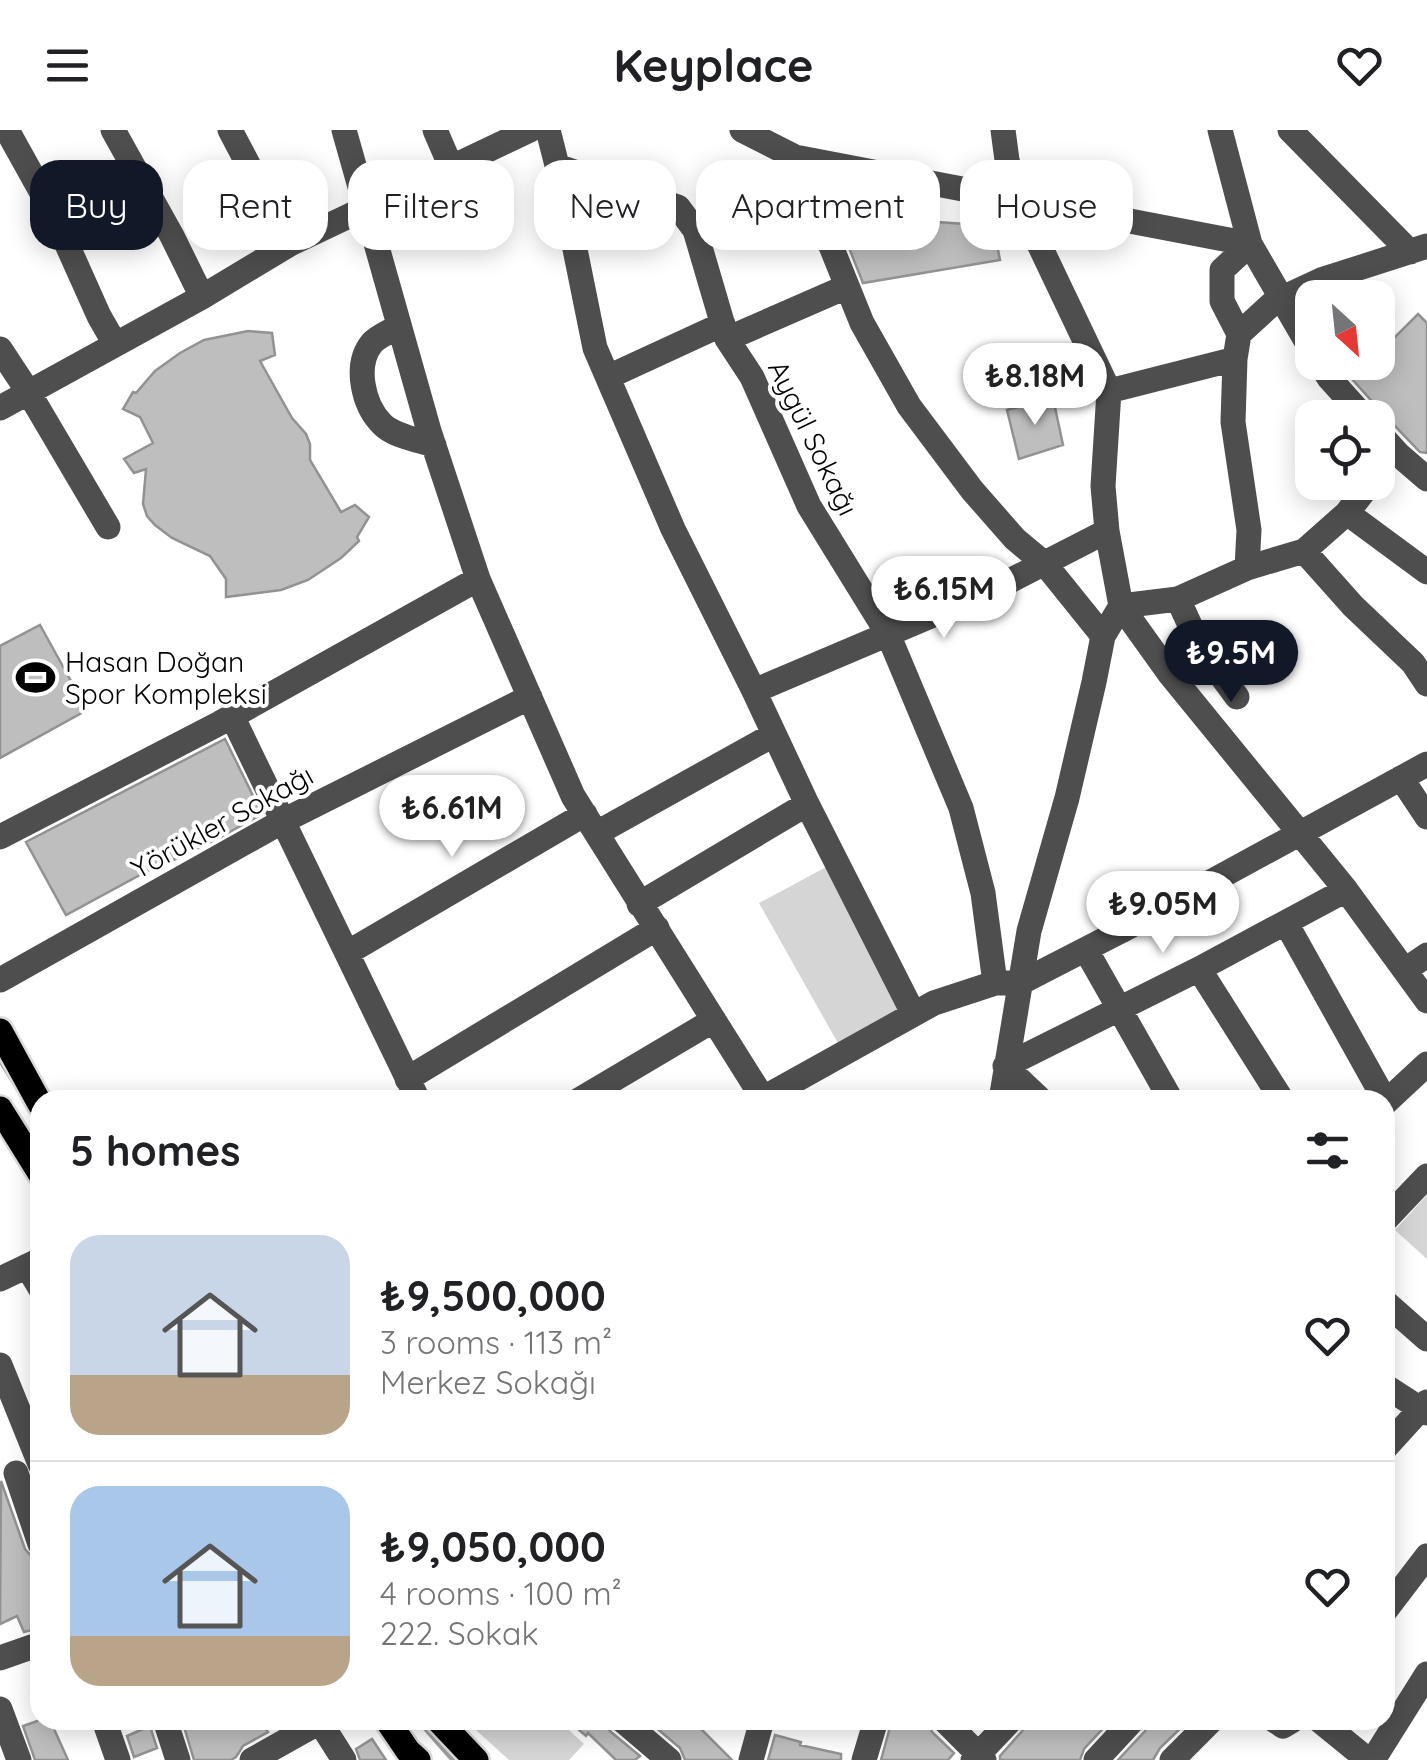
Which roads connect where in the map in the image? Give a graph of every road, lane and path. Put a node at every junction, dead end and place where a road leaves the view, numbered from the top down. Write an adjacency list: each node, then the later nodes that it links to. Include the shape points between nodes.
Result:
1 (7, 130): 34 (street)
2 (113, 130): 29 (street)
3 (230, 130): 13 (street)
4 (344, 130): 14 (street)
5 (436, 130): 15 (street)
6 (530, 130): 16 (street)
7 (548, 130): 17 (street)
8 (742, 130): 12 (street)
9 (1004, 130): 18 (street)
10 (1220, 130): 22 (street)
11 (1290, 130): 23 (street)
12 (795, 157): 19 (street); 28 (street)
13 (246, 160)
14 (352, 160)
15 (447, 160)
16 (465, 160)
17 (556, 160)
18 (1007, 160)
19 (960, 189)
20 (676, 206): 33 (street, Aygül Sokağı, via 695,230)
21 (1133, 222): 22 (street)
22 (1250, 244): 30 (street); 35 (street, via 1222,270 1222,301)
23 (1419, 249): 30 (street)
24 (280, 250): 29 (street)
25 (377, 250): 32 (street)
26 (575, 250): 37 (street, via 595,348)
27 (1042, 250): 39 (street)
28 (846, 287): 33 (street); 53 (street, via 909,406 972,490)
29 (202, 297): 34 (street)
30 (1282, 299): 31 (street); 35 (street)
31 (1295, 322)
32 (399, 326): 43 (street); 43 (street, via 372,342 361,370 367,399 383,426)
33 (725, 332): 37 (street); 59 (street, Aygül Sokağı, via 752,376 809,506)
34 (116, 344): 40 (street)
35 (1237, 346): 39 (street); 54 (street, via 1233,422 1248,530)
36 (0, 348): 40 (street)
37 (608, 377): 62 (street, via 673,530)
38 (1330, 380): 41 (street)
39 (1109, 391): 51 (street)
40 (29, 393): 42 (street); 50 (street)
41 (1348, 400)
42 (0, 408)
43 (434, 444): 56 (street)
44 (1395, 451): 45 (street)
45 (1398, 454): 46 (street); 47 (street)
46 (1395, 457)
47 (1426, 477)
48 (1357, 500): 49 (street)
49 (1346, 513): 52 (street); 55 (street)
50 (108, 527)
51 (1107, 531): 53 (street); 58 (street)
52 (1304, 551): 54 (street); 61 (street)
53 (1045, 564): 59 (street); 60 (street)
54 (1246, 568): 57 (street)
55 (1427, 572)
56 (478, 579): 63 (street); 65 (street)
57 (1178, 599): 58 (street); 64 (street, via 1200,646)
58 (1122, 606): 60 (street); 73 (street)
59 (888, 634): 62 (street); 86 (street, Aygül Sokağı, via 961,808 983,893)
60 (1102, 636): 85 (street, via 1067,798 1028,930)
61 (1422, 667)
62 (754, 690): 66 (street)
63 (530, 697): 71 (street, Yörükler Sokağı); 72 (street)
64 (1237, 697)
65 (232, 716): 71 (street); 74 (street)
66 (773, 735): 69 (street); 72 (street)
67 (1427, 764): 68 (street)
68 (1401, 778): 70 (street); 73 (street)
69 (807, 804): 76 (street); 89 (street)
70 (1427, 817)
71 (283, 821): 80 (street); 84 (street, Yörükler Sokağı)
72 (591, 824): 76 (street); 80 (street)
73 (1300, 834): 75 (street); 79 (street)
74 (0, 837)
75 (1346, 890): 77 (street); 83 (street)
76 (639, 904): 78 (street)
77 (1286, 923): 82 (street); 103 (street)
78 (657, 928): 90 (street); 95 (street)
79 (1086, 950): 85 (street); 88 (street)
80 (347, 953): 95 (street)
81 (1427, 956): 83 (street)
82 (1199, 969): 88 (street); 102 (street)
83 (1404, 970): 87 (street)
84 (0, 980)
85 (1022, 982): 86 (street); 93 (street)
86 (995, 983): 89 (street)
87 (1427, 1000)
88 (1118, 1008): 93 (street); 101 (street)
89 (913, 1013): 98 (street)
90 (714, 1020): 96 (street); 97 (street)
91 (0, 1031): 94 (main road)
92 (1427, 1064): 104 (street)
93 (1006, 1066): 99 (street); 100 (street)
94 (32, 1090)
95 (413, 1090)
96 (596, 1090)
97 (757, 1090)
98 (778, 1090)
99 (1003, 1090)
100 (1031, 1090)
101 (1165, 1090)
102 (1276, 1090)
103 (1379, 1090)
104 (1395, 1094)
105 (3, 1121): 106 (main road)
106 (30, 1159)
107 (1427, 1176): 108 (street)
108 (1395, 1210)
109 (30, 1272): 110 (street)
110 (0, 1279)
111 (1395, 1311): 112 (street)
112 (1427, 1339)
113 (0, 1365): 115 (street)
114 (1395, 1392): 116 (street)
115 (6, 1398): 118 (street)
116 (1425, 1408): 117 (street)
117 (1395, 1438)
118 (24, 1470): 119 (street)
119 (30, 1498)
120 (1427, 1556): 121 (street)
121 (1395, 1598)
122 (30, 1648): 123 (street)
123 (0, 1658)
124 (1427, 1674): 126 (street)
125 (0, 1709): 143 (street)
126 (1395, 1723)
127 (108, 1730): 144 (street)
128 (168, 1730): 145 (street)
129 (306, 1730): 146 (street)
130 (327, 1730): 147 (street)
131 (394, 1730): 148 (main road)
132 (448, 1730): 149 (main road)
133 (635, 1730): 150 (street)
134 (759, 1730): 151 (street)
135 (873, 1730): 152 (street)
136 (953, 1730): 142 (street)
137 (1003, 1730): 142 (street)
138 (1124, 1730): 153 (street)
139 (1202, 1730): 154 (street)
140 (1332, 1730): 155 (street)
141 (1391, 1730): 155 (street)
142 (979, 1758)
143 (19, 1760)
144 (118, 1760)
145 (178, 1760)
146 (252, 1760)
147 (344, 1760)
148 (418, 1760)
149 (476, 1760)
150 (669, 1760)
151 (751, 1760)
152 (864, 1760)
153 (1096, 1760)
154 (1172, 1760)
155 (1371, 1760)

